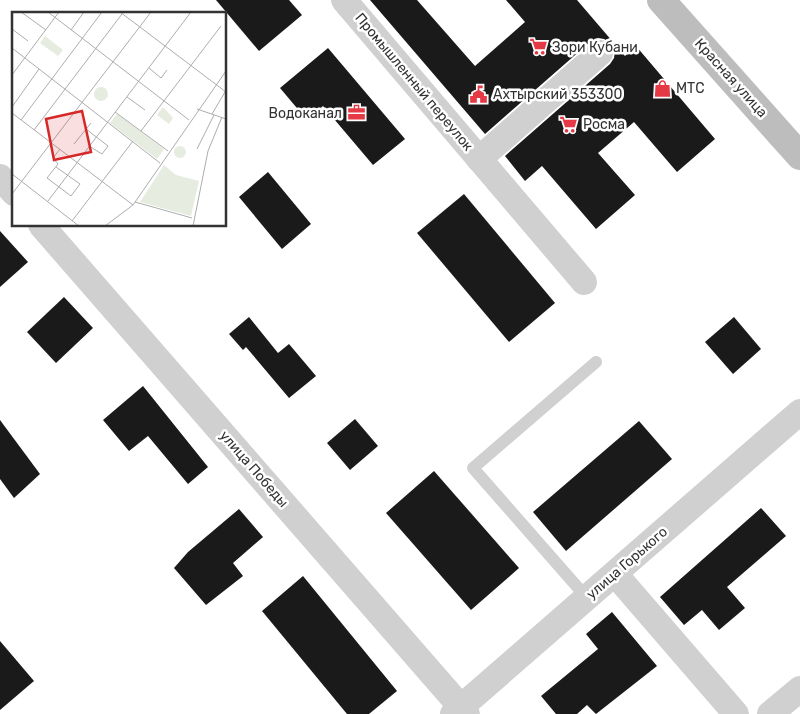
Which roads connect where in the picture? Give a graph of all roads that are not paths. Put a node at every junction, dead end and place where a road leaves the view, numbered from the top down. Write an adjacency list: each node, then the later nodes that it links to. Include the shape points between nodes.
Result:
1 (349, 2): 5 (street, Промышленный переулок)
2 (671, 4): 4 (street, Красная улица)
3 (600, 52): 5 (street, Промышленный переулок)
4 (800, 156)
5 (479, 159): 9 (street, Промышленный переулок)
6 (0, 178): 7 (street)
7 (12, 191)
8 (42, 226): 15 (street, улица Победы)
9 (584, 282)
10 (596, 362): 13 (lane, via 472,468)
11 (800, 412): 12 (street, улица Горького)
12 (615, 574): 13 (street, улица Горького); 16 (street)
13 (588, 598): 15 (street, улица Горького)
14 (800, 689): 17 (street)
15 (460, 712)
16 (736, 714)
17 (770, 714)

